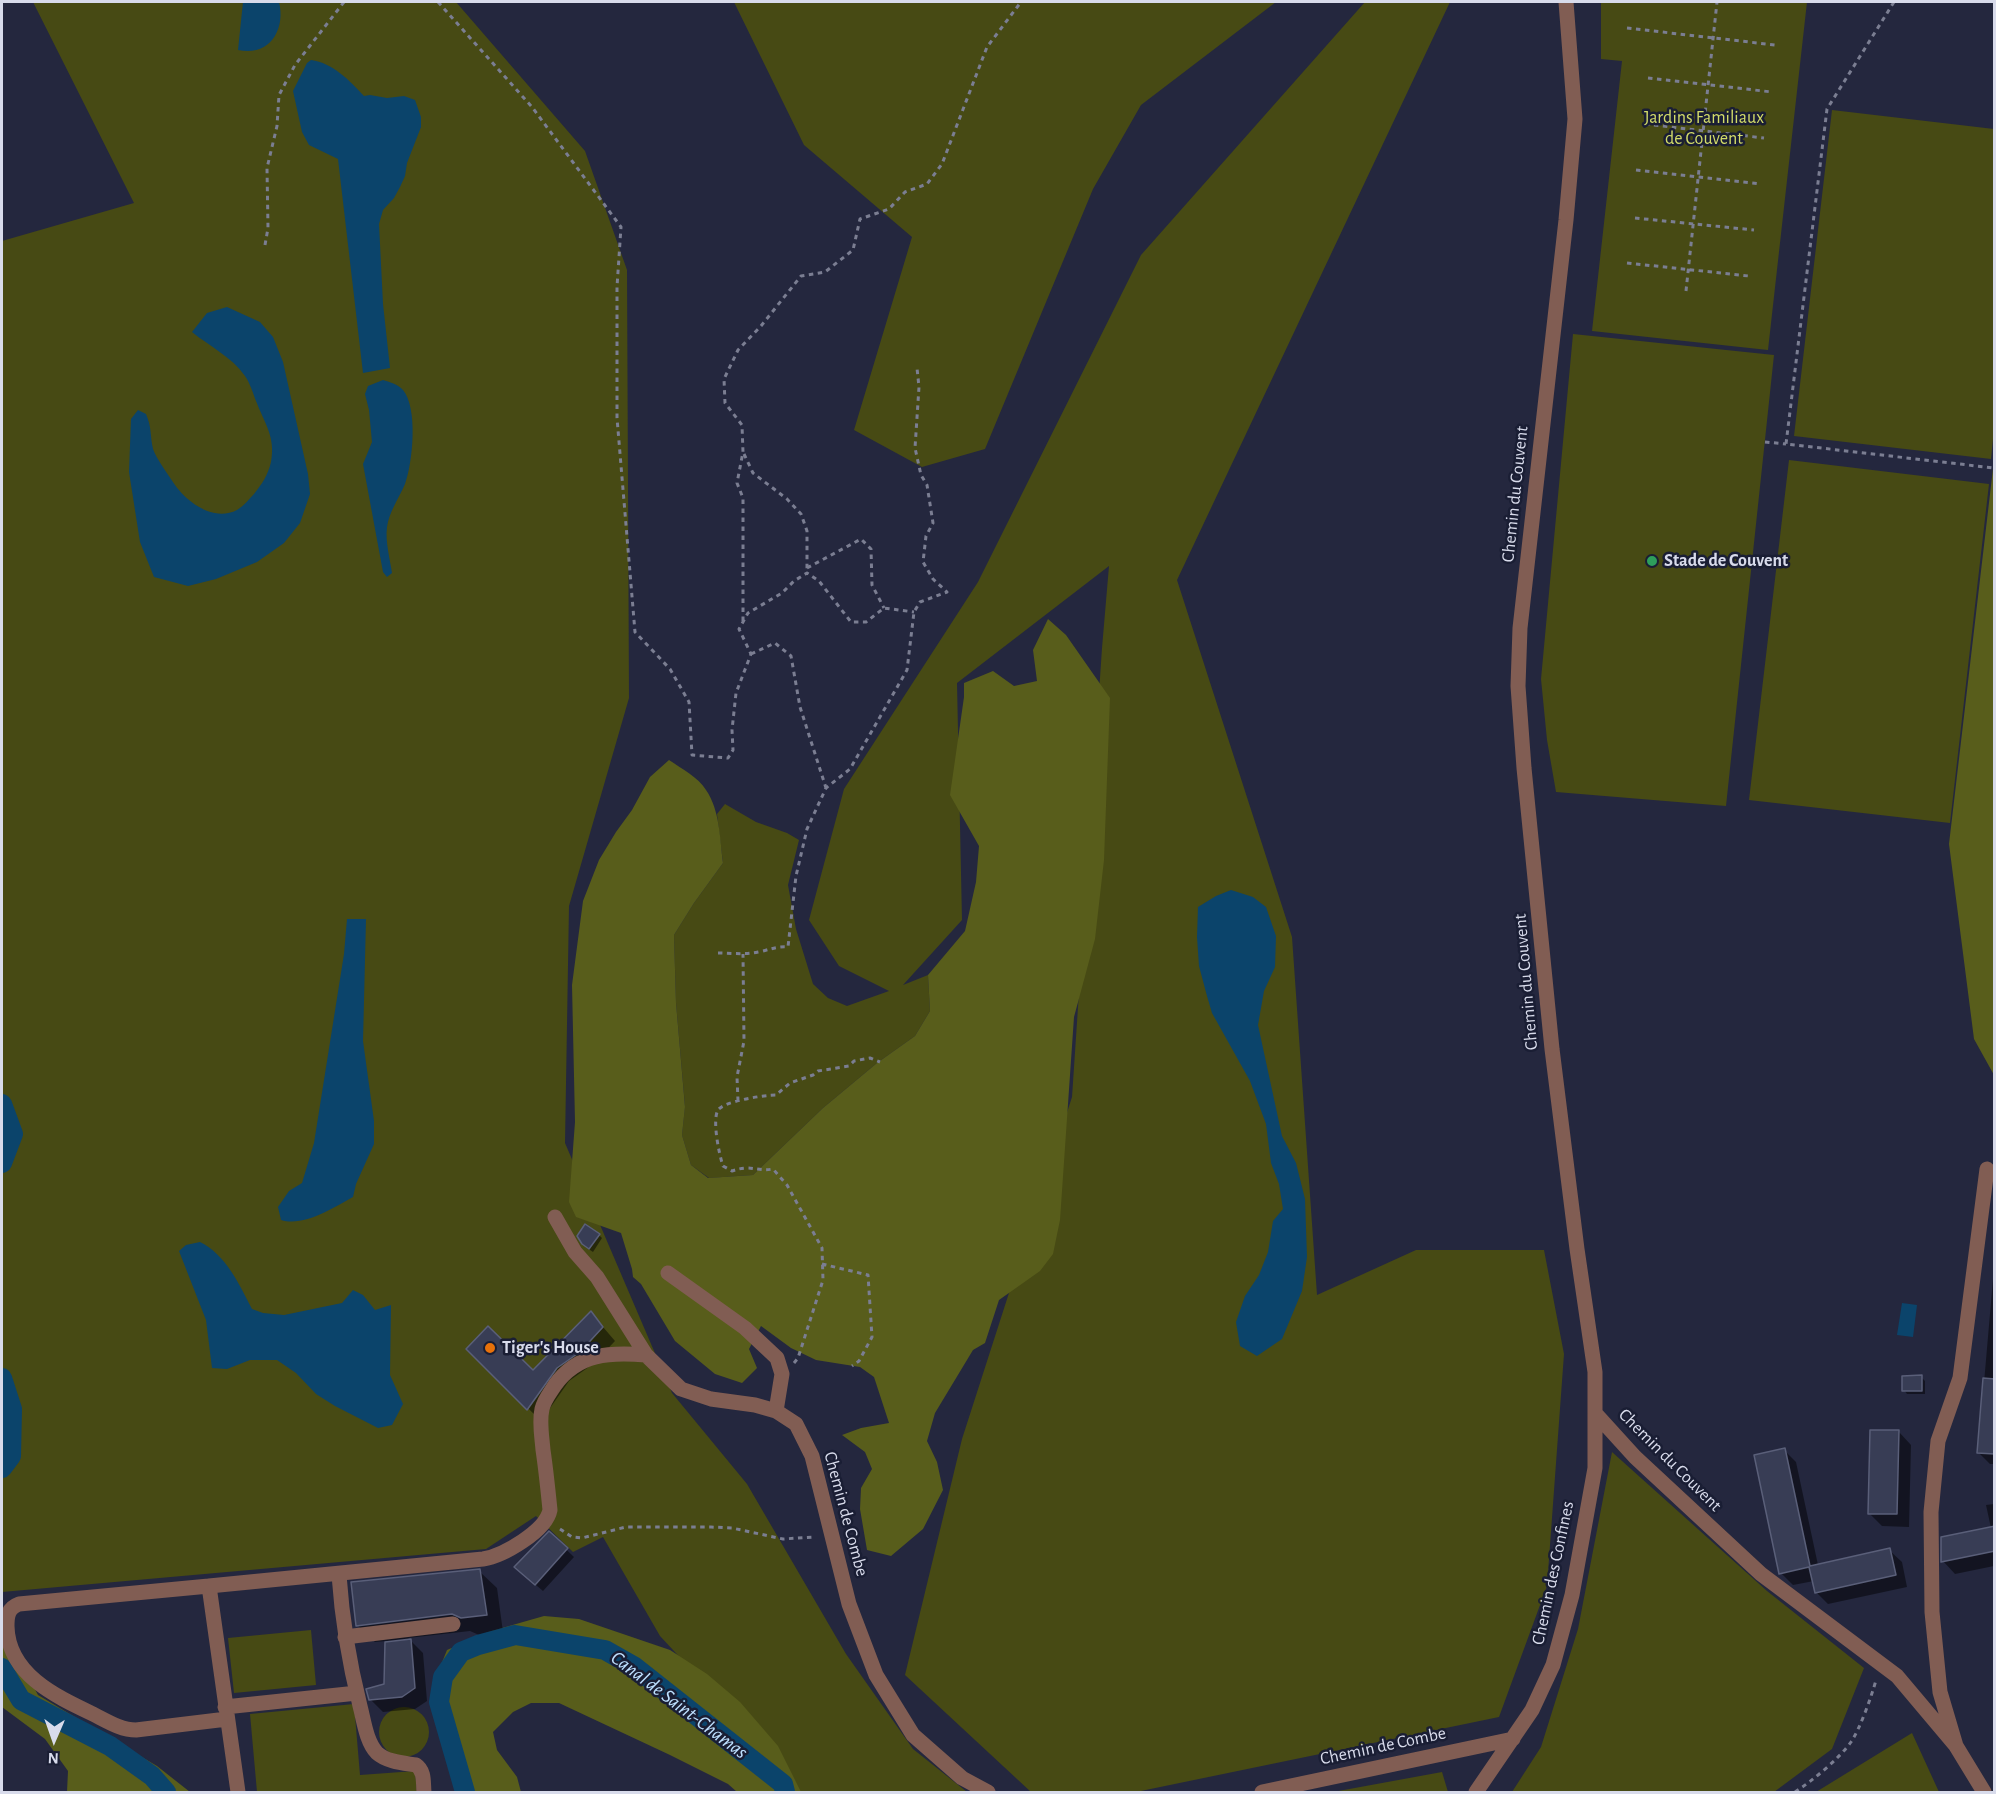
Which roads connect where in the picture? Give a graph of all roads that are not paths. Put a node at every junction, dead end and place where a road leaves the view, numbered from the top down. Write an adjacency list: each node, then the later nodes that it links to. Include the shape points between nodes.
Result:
1 (1566, 2): 7 (street, Chemin du Couvent, via 1575,119 1520,628 1518,686 1552,1049 1595,1372)
2 (1988, 1169): 15 (street, via 1960,1378 1938,1441 1931,1512 1932,1612 1940,1692)
3 (555, 1217): 5 (street, Chemin de Combe)
4 (669, 1273): 6 (street, via 745,1328 777,1358 782,1374)
5 (646, 1355): 6 (street, Chemin de Combe, via 681,1389); 8 (street, via 620,1353 586,1360 559,1380 546,1398 541,1426 549,1515 544,1524 504,1553)
6 (776, 1411): 18 (street, Chemin de Combe, via 796,1424 812,1456 849,1604 876,1676 914,1735 962,1778)
7 (1595, 1413): 14 (street, Chemin des Confines, via 1595,1468 1572,1595 1553,1665 1532,1710); 15 (street, Chemin du Couvent, via 1635,1457 1761,1574 1897,1676)
8 (339, 1575): 9 (street); 11 (street)
9 (209, 1586): 13 (street); 13 (street, via 19,1604 8,1612 7,1638 21,1666 37,1683 58,1698 128,1730)
10 (453, 1624): 11 (street)
11 (345, 1638): 12 (street)
12 (357, 1693): 13 (street); 17 (street, via 371,1743 388,1760 420,1768)
13 (226, 1713): 16 (street)
14 (1513, 1738): 19 (street, Chemin de Combe); 20 (street, Chemin des Confines)
15 (1956, 1746): 21 (street, Chemin du Couvent)
16 (238, 1792)
17 (424, 1792)
18 (988, 1792)
19 (1262, 1792)
20 (1476, 1792)
21 (1984, 1792)

